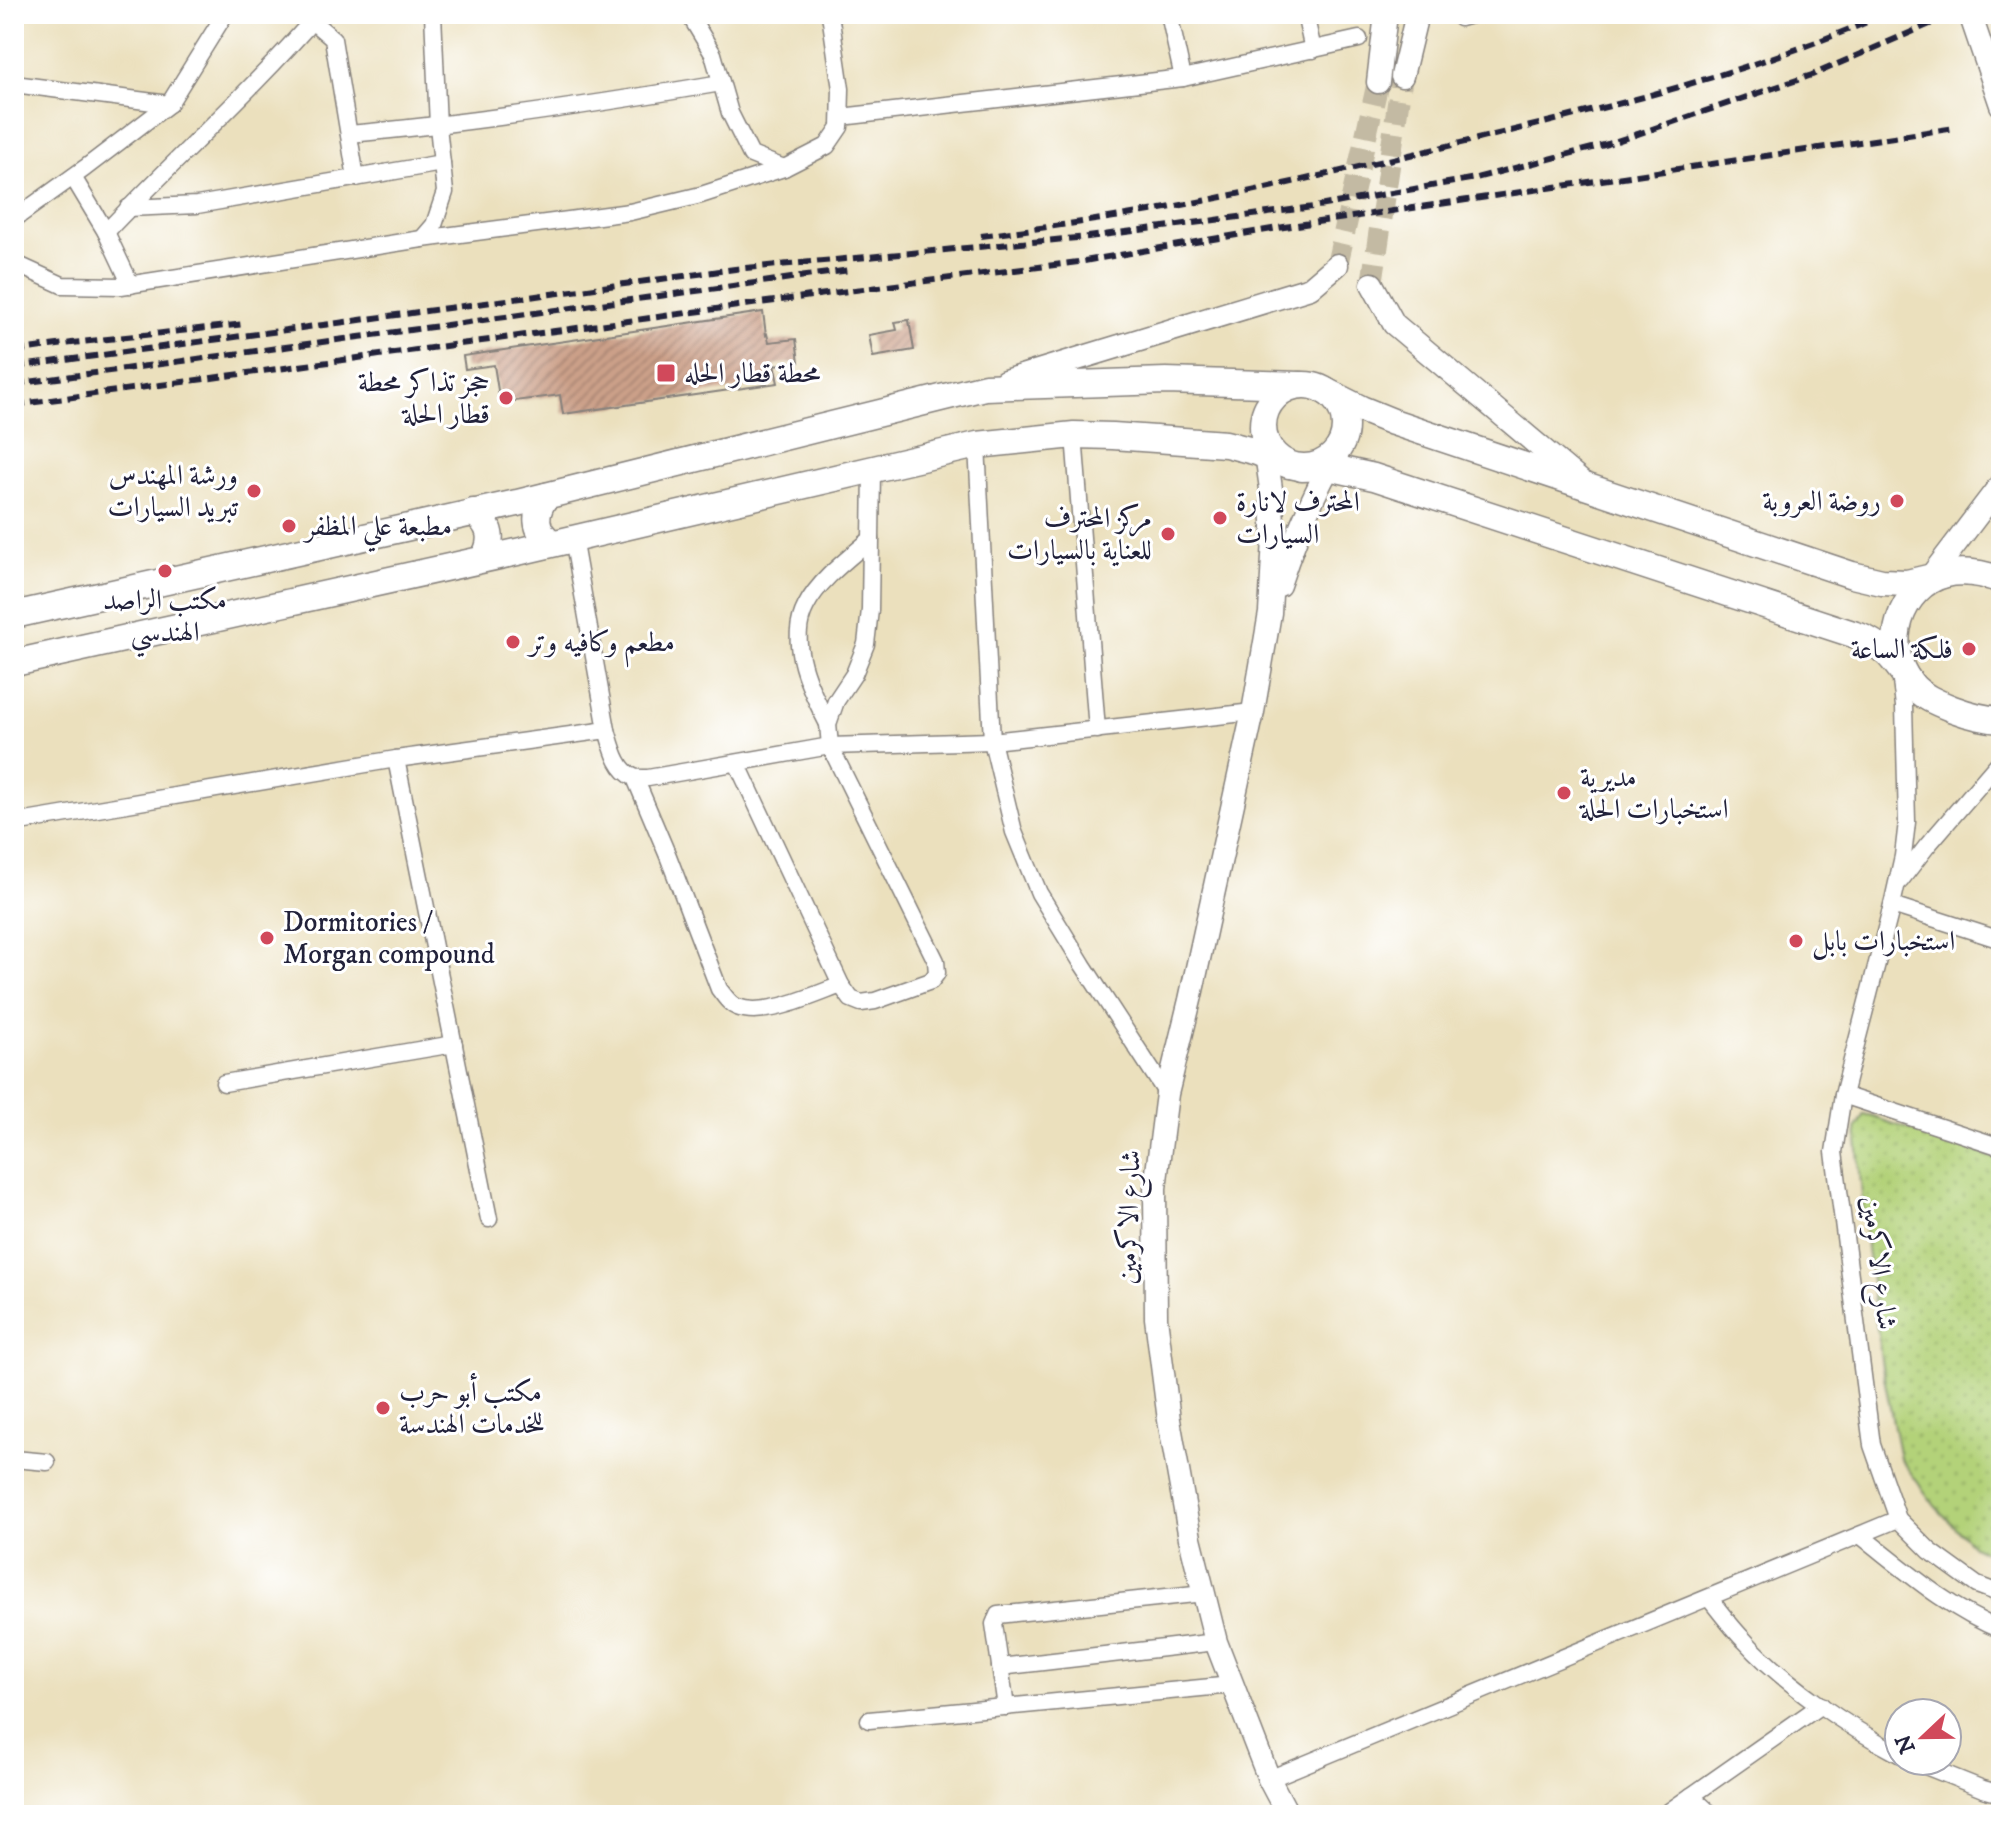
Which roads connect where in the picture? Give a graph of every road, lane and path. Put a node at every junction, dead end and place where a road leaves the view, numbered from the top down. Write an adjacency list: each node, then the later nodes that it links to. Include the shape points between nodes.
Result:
1 (225, 14): 18 (street)
2 (433, 14): 21 (street)
3 (689, 14): 16 (street, via 713,54)
4 (830, 14): 20 (street)
5 (1169, 14): 14 (street)
6 (1305, 14): 12 (street)
7 (1386, 14): 15 (street)
8 (1417, 14): 13 (street)
9 (1970, 14): 19 (street)
10 (315, 17): 22 (street, via 333,39); 27 (street)
11 (1359, 39): 12 (street)
12 (1313, 50): 14 (street)
13 (1402, 76)
14 (1183, 78): 20 (street)
15 (1378, 82)
16 (721, 83): 21 (street); 24 (street, via 751,155)
17 (14, 84): 18 (street)
18 (169, 104): 25 (street)
19 (2001, 105)
20 (841, 117): 24 (street, via 827,146)
21 (438, 126): 22 (street); 23 (street)
22 (349, 134): 26 (street)
23 (442, 163): 26 (street); 30 (street, via 445,192 434,225)
24 (784, 168): 30 (street, via 630,212)
25 (73, 177): 28 (street); 29 (street)
26 (356, 178): 27 (street, via 197,205)
27 (128, 208): 29 (street)
28 (14, 219)
29 (106, 232): 34 (street)
30 (422, 239): 34 (street)
31 (14, 263): 34 (street, via 62,285)
32 (1337, 265): 35 (street, via 1310,288)
33 (1372, 284): 42 (street, via 1394,324)
34 (131, 285)
35 (985, 387): 36 (main road, via 1166,381); 43 (main road)
36 (1312, 388): 39 (main road, via 1335,399 1342,410 1344,436); 39 (main road, via 1287,388 1263,418); 42 (main road, via 1393,422)
37 (1074, 435): 38 (main road); 39 (main road, via 1226,444); 58 (street)
38 (977, 445): 40 (main road); 59 (street)
39 (1298, 456): 50 (street, شارع الاكرمين, via 1301,523); 50 (street, شارع الاكرمين, via 1271,489); 53 (main road, via 1859,636)
40 (872, 470): 45 (street); 46 (main road)
41 (2001, 484): 48 (street)
42 (1588, 487): 48 (main road, via 1852,575 1882,582)
43 (546, 496): 44 (main road); 46 (main road, via 537,524 545,538)
44 (473, 512): 47 (main road, via 490,532); 51 (main road)
45 (871, 539): 56 (street, via 866,644); 56 (street, via 805,606 798,633 809,687)
46 (562, 541): 47 (main road); 57 (street)
47 (483, 559): 52 (main road)
48 (1933, 579): 49 (main road, via 1967,572); 53 (main road, via 1909,599 1898,619)
49 (2001, 580)
50 (1270, 613): 54 (street, شارع الاكرمين)
51 (14, 615)
52 (14, 663)
53 (1902, 664): 55 (main road, via 1929,699); 66 (street, شارع الاكرمين, via 1907,822)
54 (1253, 712): 58 (street); 71 (street, شارع الاكرمين)
55 (2001, 720)
56 (828, 724): 60 (street)
57 (607, 730): 61 (street); 64 (street, via 618,761)
58 (1097, 730): 59 (street)
59 (992, 741): 60 (street); 71 (street, via 1014,832 1039,893)
60 (830, 746): 63 (street); 68 (street, via 936,961 937,973 931,981 861,1003)
61 (396, 759): 65 (street); 69 (street)
62 (2001, 760): 66 (street, شارع الاكرمين, via 1927,846)
63 (737, 763): 64 (street); 68 (street)
64 (635, 778): 68 (street, via 719,989 733,1006 771,1008)
65 (14, 823)
66 (1894, 897): 67 (street); 72 (street, شارع الاكرمين)
67 (2001, 940)
68 (841, 985)
69 (454, 1044): 70 (street); 74 (street)
70 (224, 1083)
71 (1167, 1094): 79 (street, شارع الاكرمين, via 1155,1188 1156,1318 1169,1420)
72 (1843, 1095): 73 (street); 77 (street, شارع الاكرمين, via 1834,1152 1857,1331 1872,1445)
73 (2001, 1147)
74 (489, 1219)
75 (14, 1459): 76 (street)
76 (47, 1462)
77 (1898, 1519): 78 (street); 80 (street, شارع الاكرمين, via 1930,1551 1977,1585)
78 (1860, 1535): 81 (street); 82 (street, via 1942,1599)
79 (1204, 1593): 83 (street, شارع الاكرمين); 84 (street, via 998,1615 994,1624)
80 (2001, 1594)
81 (1709, 1598): 86 (street, via 1746,1643); 91 (street)
82 (2001, 1630)
83 (1216, 1642): 84 (street); 85 (street, شارع الاكرمين)
84 (1000, 1667): 87 (street)
85 (1232, 1685): 87 (street); 91 (street, شارع الاكرمين)
86 (1821, 1705): 89 (street); 93 (street)
87 (1006, 1707): 88 (street)
88 (869, 1720)
89 (1883, 1745)
90 (1953, 1777): 92 (street)
91 (1269, 1779): 94 (street, شارع الاكرمين)
92 (2001, 1794)
93 (1691, 1796): 95 (street); 96 (street)
94 (1288, 1815)
95 (1664, 1815)
96 (1712, 1815)

